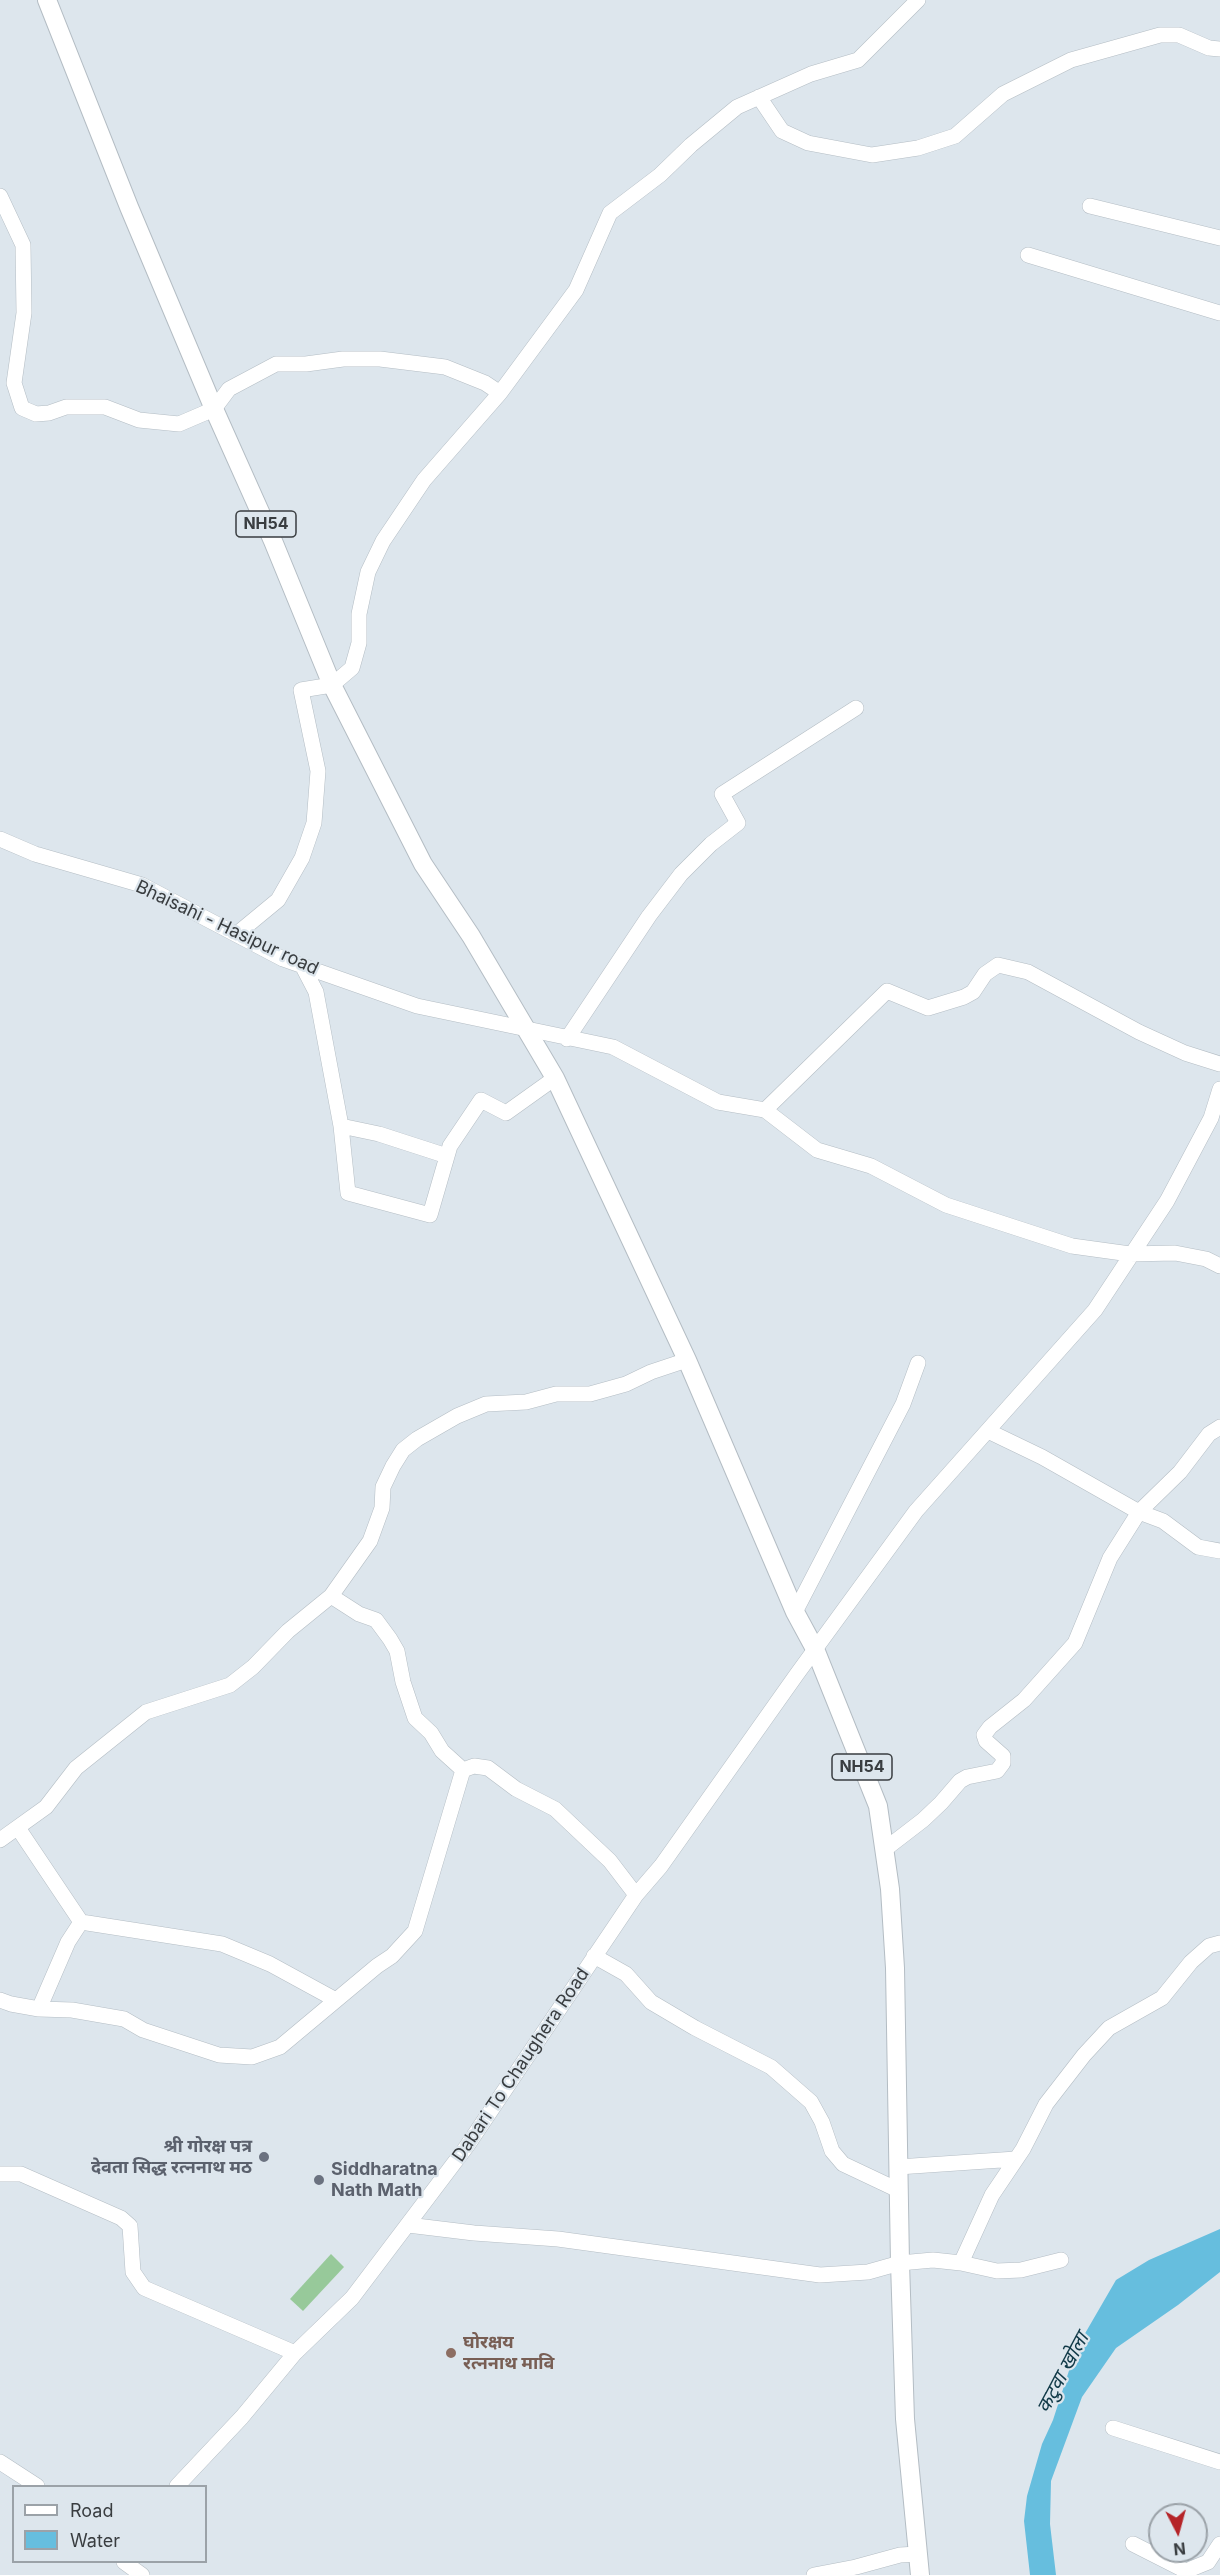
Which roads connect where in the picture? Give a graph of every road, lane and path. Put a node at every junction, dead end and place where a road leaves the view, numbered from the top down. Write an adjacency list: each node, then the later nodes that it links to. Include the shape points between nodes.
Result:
1 (46, 0): 11 (main road, NH54)
2 (918, 0): 4 (street, via 858,60 811,74)
3 (1220, 49): 4 (street, via 1179,34 1160,35 1071,60 1003,94 955,136 918,148 872,155 808,143 782,131)
4 (759, 97): 10 (street, via 737,107 610,213 576,290)
5 (0, 196): 11 (street, via 23,245 24,313 14,382 22,408 43,414 66,407 105,407 139,420 178,424)
6 (1090, 206): 7 (street)
7 (1220, 238)
8 (1028, 255): 9 (street)
9 (1220, 313)
10 (500, 393): 11 (street, via 445,367 344,359 276,364 229,389); 12 (street, via 424,480 383,541 368,572 352,668)
11 (214, 409): 12 (main road, NH54)
12 (332, 685): 15 (street, via 301,690 318,771 315,823 302,858 278,900); 17 (main road, NH54, via 418,856)
13 (856, 708): 18 (street, via 722,794 738,823 681,874)
14 (0, 839): 15 (street, Bhaisahi - Hasipur road, via 35,855 142,885)
15 (238, 933): 16 (street, Bhaisahi - Hasipur road)
16 (303, 967): 17 (street, Bhaisahi - Hasipur road, via 417,1006); 23 (street, via 316,992)
17 (526, 1028): 18 (street, Bhaisahi - Hasipur road); 20 (main road, NH54)
18 (567, 1039): 22 (street, Bhaisahi - Hasipur road, via 613,1047 718,1102)
19 (1220, 1064): 22 (street, via 1139,1032 1028,972 998,965 985,974 973,992 928,1008 887,991)
20 (555, 1078): 24 (street, via 506,1113 481,1100); 27 (main road, NH54)
21 (1220, 1089): 25 (street, Dabari To Chaughera Road, via 1210,1118 1167,1201)
22 (765, 1110): 25 (street, via 817,1150 871,1166 945,1205 1072,1246)
23 (341, 1126): 24 (street); 24 (street, via 348,1192 430,1215)
24 (447, 1156)
25 (1130, 1254): 26 (street, via 1175,1253); 30 (street, Dabari To Chaughera Road, via 1095,1310)
26 (1220, 1266)
27 (687, 1360): 33 (street, via 590,1394 556,1394 526,1402 486,1404 417,1438 393,1466 383,1487 382,1508 370,1540); 34 (main road, NH54)
28 (918, 1363): 34 (street, via 903,1404)
29 (1220, 1427): 31 (street, via 1209,1434 1180,1472)
30 (988, 1431): 31 (street); 35 (street, Dabari To Chaughera Road, via 916,1511)
31 (1139, 1512): 32 (street, via 1163,1521 1198,1547); 39 (street, via 1110,1558 1076,1643 1024,1700 984,1735 1003,1756 1004,1763 997,1771 967,1776 960,1781 923,1820)
32 (1220, 1551)
33 (331, 1596): 36 (street, via 376,1620 398,1651 415,1718); 37 (street, via 230,1685 146,1712 76,1768 46,1807)
34 (795, 1612): 35 (main road, NH54)
35 (815, 1649): 39 (main road, NH54, via 878,1806); 40 (street, Dabari To Chaughera Road, via 661,1866)
36 (464, 1770): 40 (street, via 474,1766 488,1768 516,1789 555,1809 610,1861); 45 (street, via 415,1931 392,1956)
37 (18, 1828): 38 (street); 41 (street)
38 (0, 1840)
39 (884, 1850): 48 (main road, NH54, via 895,1968)
40 (636, 1895): 43 (street, Dabari To Chaughera Road)
41 (81, 1922): 45 (street, via 222,1944 270,1964); 46 (street, via 68,1942)
42 (1220, 1943): 47 (street, via 1209,1946 1191,1962 1162,1998 1109,2028 1046,2104)
43 (594, 1956): 50 (street, via 626,1974 651,2002 771,2067 811,2102 832,2151 843,2164); 51 (street, Dabari To Chaughera Road, via 467,2146)
44 (0, 2000): 46 (street)
45 (336, 2000): 46 (street, via 280,2047 252,2057 219,2055 143,2030 124,2019)
46 (39, 2009)
47 (1016, 2159): 48 (street); 54 (street, via 992,2194)
48 (897, 2167): 50 (main road, NH54)
49 (0, 2174): 55 (street, via 21,2174 121,2218 130,2226 133,2272 144,2288)
50 (898, 2190): 53 (main road, NH54)
51 (408, 2225): 53 (street, via 582,2242 820,2275 868,2272); 55 (street, Dabari To Chaughera Road, via 352,2298)
52 (1061, 2260): 54 (street, via 998,2271)
53 (900, 2263): 54 (street); 63 (main road, NH54, via 905,2419)
54 (961, 2263)
55 (295, 2353): 60 (street, Dabari To Chaughera Road)
56 (1113, 2428): 58 (street)
57 (0, 2462): 59 (street)
58 (1220, 2462)
59 (34, 2485)
60 (179, 2485)
61 (1133, 2544): 62 (street, via 1186,2571 1208,2562)
62 (1220, 2544)
63 (918, 2554): 66 (street); 67 (main road, NH54)
64 (125, 2563): 65 (street)
65 (142, 2575)
66 (814, 2575)
67 (920, 2575)

